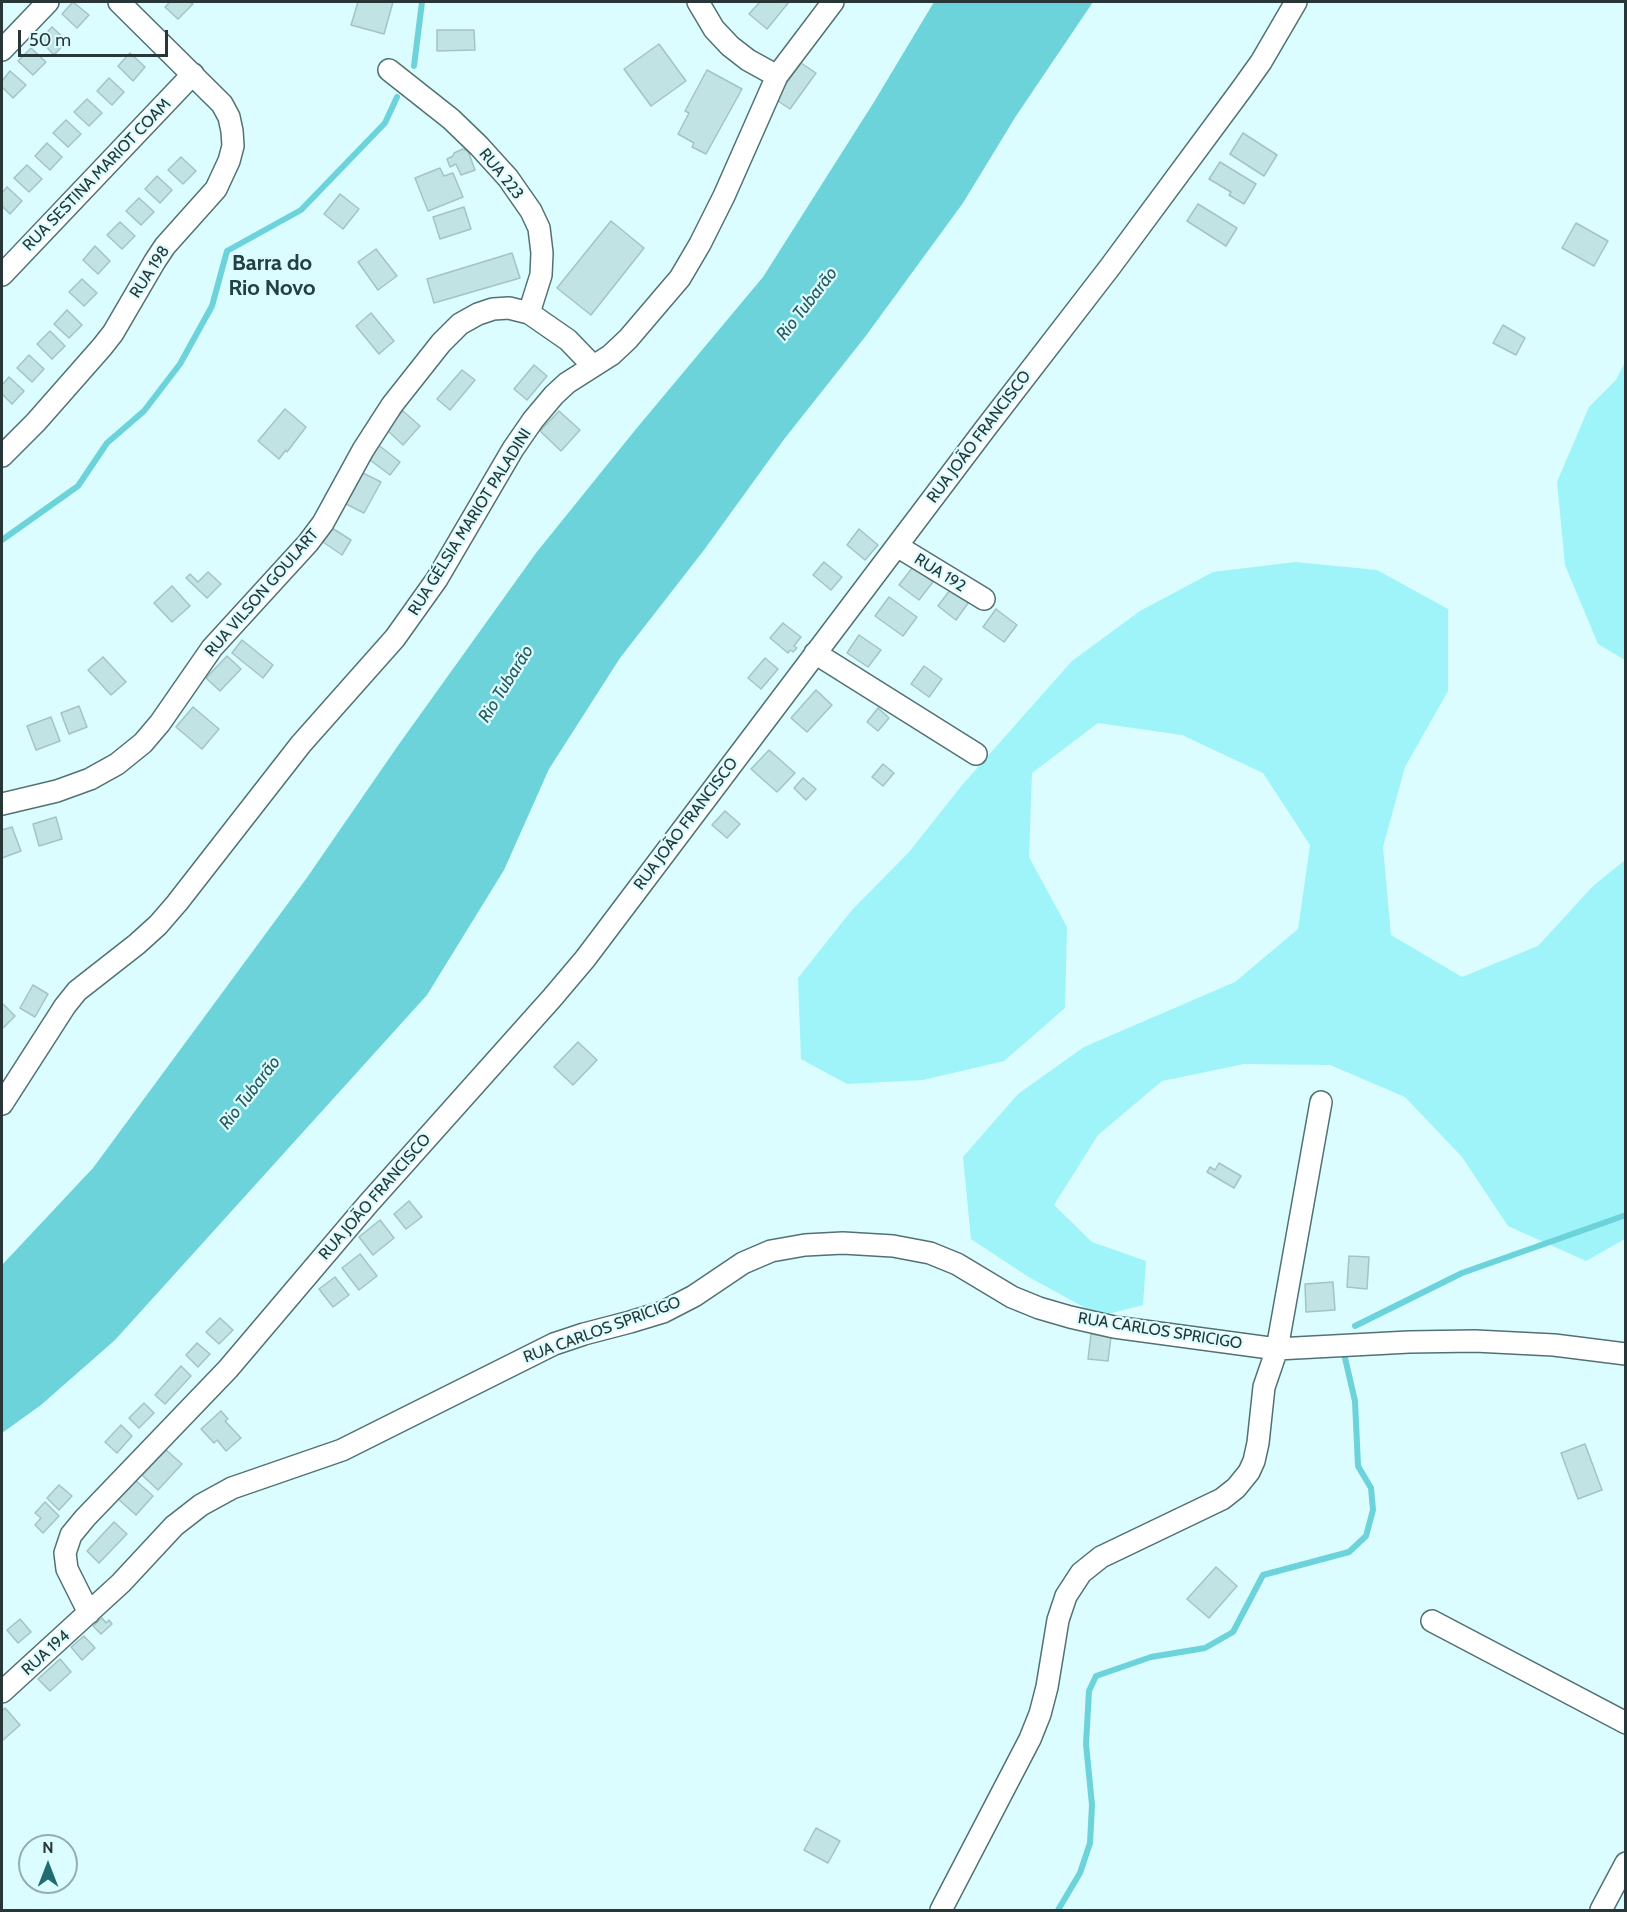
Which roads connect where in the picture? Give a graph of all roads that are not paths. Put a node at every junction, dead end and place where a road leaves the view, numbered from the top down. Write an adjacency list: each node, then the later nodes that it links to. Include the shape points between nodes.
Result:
1 (48, 2): 6 (street)
2 (119, 2): 8 (street, RUA 198)
3 (698, 2): 9 (street, via 729,46)
4 (833, 2): 9 (street, RUA GÉLSIA MARIOT PALADINI)
5 (1296, 2): 14 (street, RUA JOÃO FRANCISCO, via 1241,90)
6 (2, 50)
7 (388, 70): 11 (street, RUA 223, via 479,146 531,211 539,228 542,253 541,275)
8 (193, 74): 10 (street, RUA SESTINA MARIOT COAM); 13 (street, RUA 198, via 229,117 233,146 224,175 165,246 102,347)
9 (777, 76): 12 (street, RUA GÉLSIA MARIOT PALADINI, via 724,196 680,278 628,339)
10 (2, 275)
11 (529, 313): 12 (street, RUA VILSON GOULART, via 568,340); 18 (street, RUA VILSON GOULART, via 509,308 478,314 460,324 441,343 376,429 313,537 212,648 143,743 90,779)
12 (593, 366): 20 (street, RUA GÉLSIA MARIOT PALADINI, via 554,395 533,420 438,579 395,638 301,744 158,925 65,1005)
13 (2, 456)
14 (897, 546): 15 (street, RUA 192); 16 (street, RUA JOÃO FRANCISCO)
15 (984, 599)
16 (815, 653): 17 (street); 23 (street, RUA JOÃO FRANCISCO, via 585,959 361,1211 228,1369 71,1535 65,1553 67,1569)
17 (976, 754)
18 (2, 804)
19 (1321, 1102): 21 (street)
20 (2, 1104)
21 (1277, 1349): 22 (street, RUA CARLOS SPRICIGO, via 1475,1341); 23 (street, RUA CARLOS SPRICIGO, via 1114,1327 1070,1317 1012,1297 957,1264 930,1253 843,1243 771,1251 743,1263 663,1312 554,1344 342,1450 211,1499 174,1526); 28 (street, via 1264,1387 1254,1461 1236,1488 1201,1510 1101,1557 1081,1573 1066,1596 1040,1714)
22 (1626, 1354)
23 (89, 1613): 25 (street, RUA 194)
24 (1432, 1622): 26 (street)
25 (2, 1692)
26 (1626, 1723)
27 (1626, 1863): 29 (street)
28 (941, 1911)
29 (1601, 1911)

